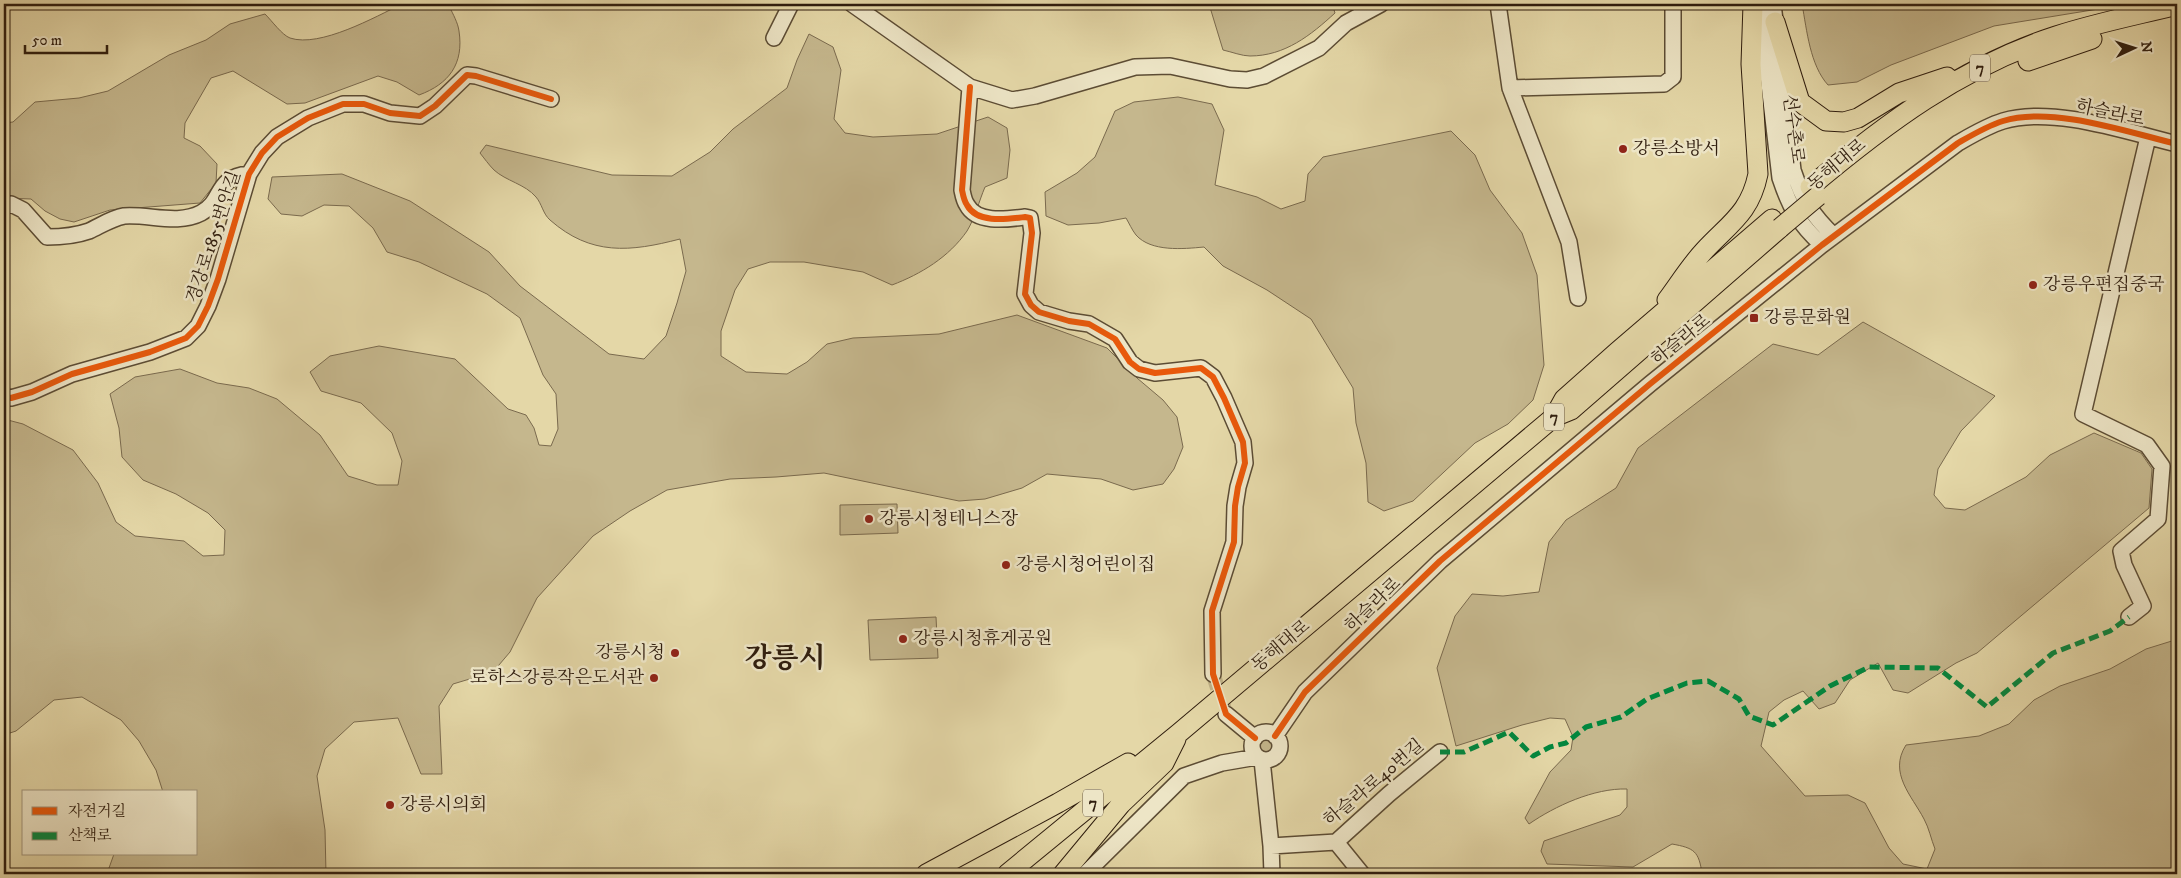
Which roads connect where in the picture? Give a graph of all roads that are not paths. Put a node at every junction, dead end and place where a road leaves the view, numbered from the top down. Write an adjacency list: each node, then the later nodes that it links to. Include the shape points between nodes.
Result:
1 (791, 4): 11 (street)
2 (852, 4): 13 (street)
3 (1381, 4): 13 (street, via 1346,23 1319,48 1264,76 1247,80 1170,66 1152,66 1135,67 1012,100)
4 (1498, 4): 14 (street)
5 (1673, 4): 14 (street, via 1673,77 1664,84)
6 (1753, 4): 24 (main road, via 1751,64 1758,174 1755,189 1741,213 1702,252)
7 (1759, 4): 22 (street, 선수촌로, via 1780,178 1803,227)
8 (2177, 5): 12 (main road, 동해대로 / 7, via 2056,36)
9 (1774, 13): 12 (main road, via 1800,102 1826,121 1844,122 1858,118 1899,93); 22 (street, 선수촌로, via 1792,170 1800,192)
10 (2177, 18): 19 (main road, 동해대로 / 7, via 2073,45 1992,76 1904,127)
11 (774, 38)
12 (1998, 60): 19 (main road, 동해대로 / 7, via 1935,92 1895,119)
13 (970, 87): 28 (street, via 962,190 967,206 975,215 1030,218 1032,233 1025,294 1031,305 1039,312 1089,324 1115,339 1130,362 1139,369 1155,373 1202,368 1214,377 1243,442 1245,463 1235,506 1234,542 1212,611)
14 (1510, 88): 23 (street, via 1568,242)
15 (550, 99): 18 (street, 경강로1855번안길, via 467,75 420,116 390,113 364,104 343,104 308,118 277,137 262,152)
16 (2148, 137): 17 (street, 하슬라로); 22 (street, 하슬라로, via 2050,117 2003,121 1958,143); 27 (street, via 2083,414 2147,445 2162,466 2158,519 2121,551 2143,606)
17 (2177, 144)
18 (249, 174): 20 (street, via 236,175 224,183 202,213 184,219 123,216 87,232 63,237 47,237 23,210 11,204); 25 (street, 경강로1855번안길, via 208,306 198,326 186,338 150,352 72,374 32,392)
19 (1814, 192): 21 (main road, 동해대로 / 7, bridge)
20 (4, 207)
21 (1776, 224): 24 (main road, 동해대로 / 7); 26 (main road, 동해대로 / 7, via 1571,410)
22 (1828, 241): 31 (street, 하슬라로, via 1650,384 1440,561 1305,692)
23 (1578, 298)
24 (1644, 330): 26 (main road, 동해대로 / 7, via 1564,399)
25 (4, 398)
26 (1554, 417): 30 (main road, 동해대로 / 7)
27 (2129, 617)
28 (1213, 674)
29 (1226, 714): 32 (street)
30 (1179, 733): 37 (main road); 38 (main road, 동해대로 / 7); 39 (main road, via 1164,763 1121,804)
31 (1275, 736): 32 (street, via 1267,732); 34 (street, via 1278,752 1272,758)
32 (1255, 738): 34 (street, via 1253,750)
33 (1440, 752): 35 (street, 하슬라로40번길)
34 (1260, 758): 36 (street); 40 (street, via 1222,763 1184,776)
35 (1336, 842): 36 (street, 하슬라로40번길); 42 (street)
36 (1271, 846): 41 (street)
37 (926, 874)
38 (1007, 874)
39 (1063, 874)
40 (1085, 874)
41 (1272, 874)
42 (1362, 874)

